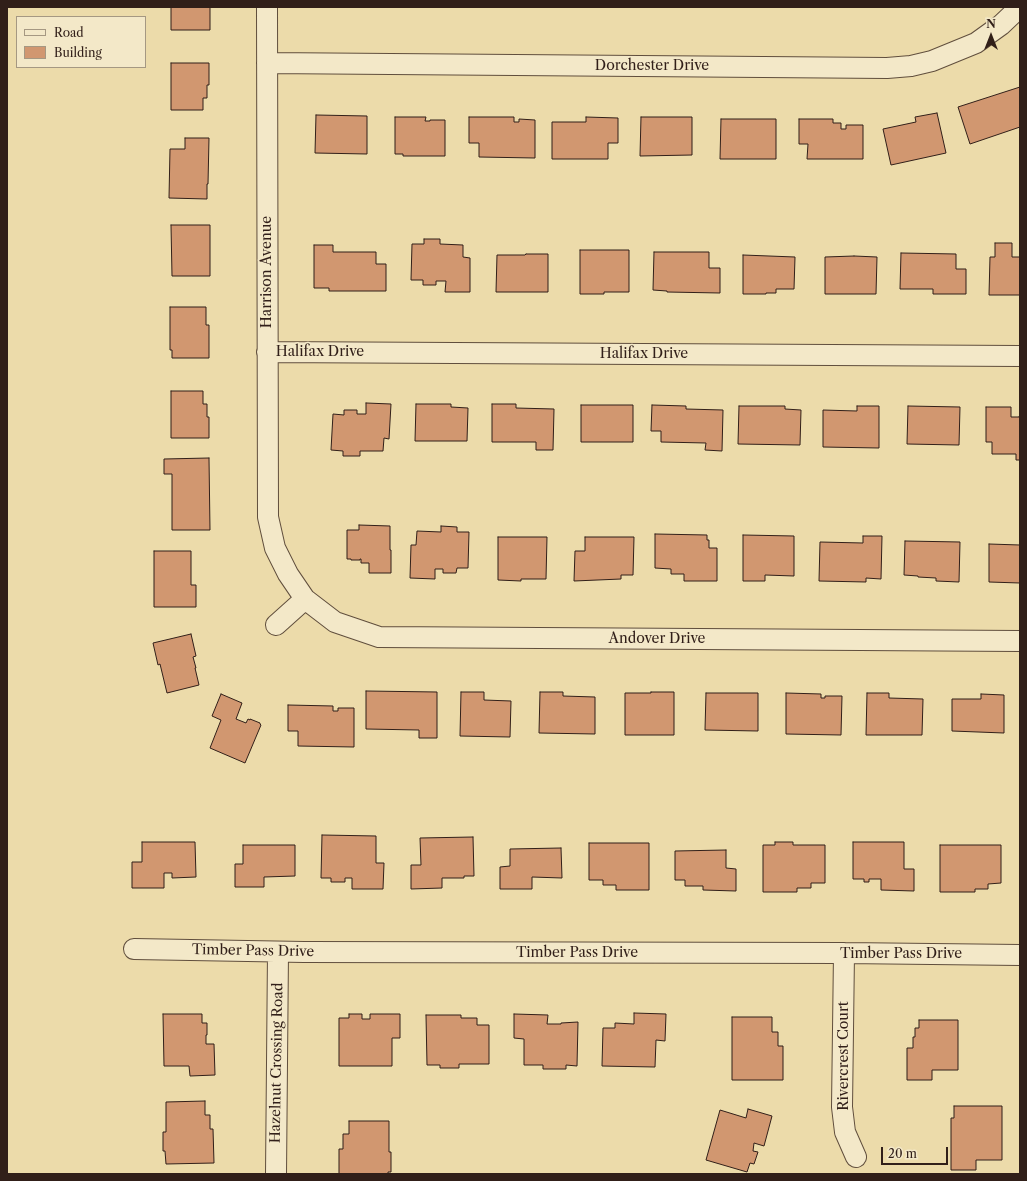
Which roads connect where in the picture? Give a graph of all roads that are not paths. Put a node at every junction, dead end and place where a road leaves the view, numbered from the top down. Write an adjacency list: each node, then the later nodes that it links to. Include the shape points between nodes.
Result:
1 (267, 7): 3 (street, Harrison Avenue)
2 (1020, 7): 3 (street, Dorchester Drive, via 976,43 932,61 887,68)
3 (267, 63): 4 (street, Harrison Avenue)
4 (267, 352): 5 (street, Halifax Drive); 6 (street, Harrison Avenue, via 268,517 275,548)
5 (1020, 356)
6 (305, 599): 7 (street); 8 (street, Andover Drive, via 335,622 379,637)
7 (276, 625)
8 (1020, 641)
9 (134, 949): 10 (street, Timber Pass Drive)
10 (278, 952): 11 (street, Timber Pass Drive); 14 (street, Hazelnut Crossing Road)
11 (844, 954): 12 (street, Timber Pass Drive); 13 (street, Rivercrest Court, via 842,1107 845,1132)
12 (1020, 955)
13 (856, 1157)
14 (276, 1174)

